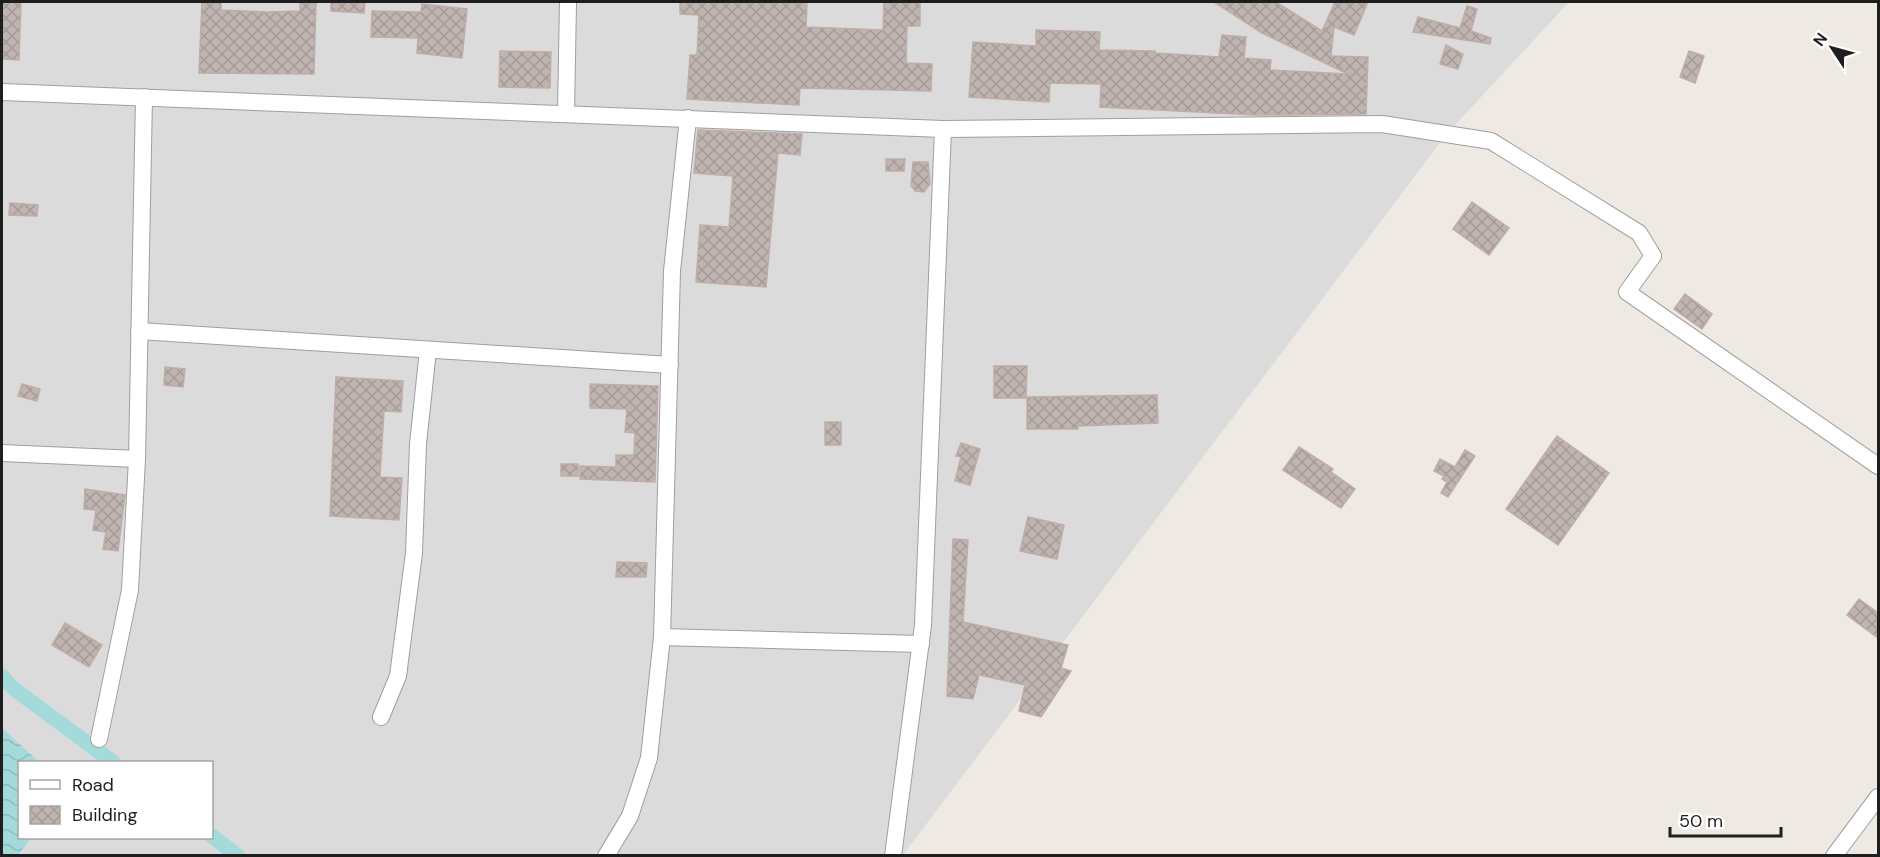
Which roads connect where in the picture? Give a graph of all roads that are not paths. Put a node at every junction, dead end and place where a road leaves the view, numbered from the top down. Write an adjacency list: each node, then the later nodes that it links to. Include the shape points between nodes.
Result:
1 (568, 2): 4 (street)
2 (2, 92): 3 (street)
3 (144, 97): 4 (street); 7 (street)
4 (566, 112): 5 (street)
5 (688, 118): 6 (street); 9 (street, via 672,271)
6 (943, 129): 12 (street, via 1382,124 1491,141 1639,233 1653,256 1627,291); 14 (street)
7 (139, 332): 8 (street); 11 (street)
8 (428, 350): 9 (street); 15 (street, via 418,444 414,553 398,676)
9 (670, 365): 13 (street)
10 (2, 453): 11 (street)
11 (137, 459): 16 (street, via 130,590)
12 (1878, 466)
13 (662, 637): 14 (street); 18 (street, via 649,758 630,816)
14 (921, 644): 19 (street)
15 (381, 717)
16 (99, 739)
17 (1878, 797): 20 (street)
18 (606, 855)
19 (893, 855)
20 (1834, 855)

